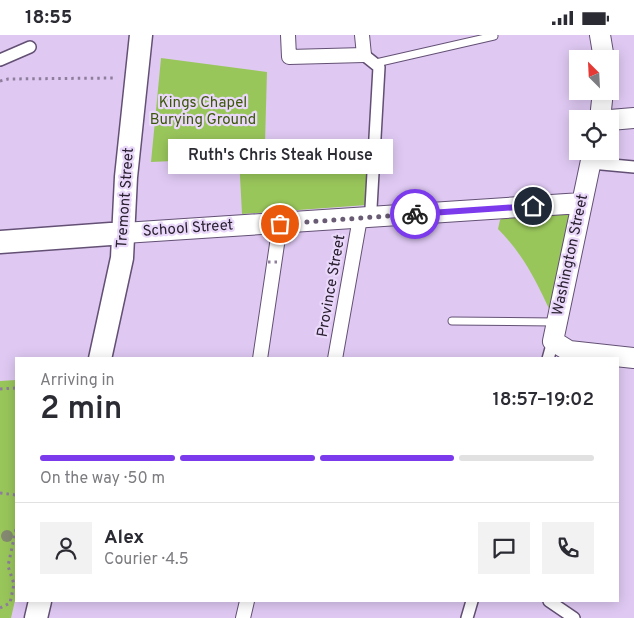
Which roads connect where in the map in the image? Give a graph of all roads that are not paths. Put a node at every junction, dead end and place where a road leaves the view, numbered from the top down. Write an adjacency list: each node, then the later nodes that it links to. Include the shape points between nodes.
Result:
1 (141, 35): 19 (main road, Tremont Street, via 126,177)
2 (288, 35): 8 (street, via 289,57)
3 (362, 35): 8 (street)
4 (600, 35): 7 (main road)
5 (494, 36): 10 (lane)
6 (30, 47): 9 (street)
7 (602, 50)
8 (364, 55): 10 (street)
9 (0, 60)
10 (376, 63): 17 (street, via 379,67)
11 (634, 118): 12 (main road)
12 (619, 120)
13 (591, 160): 16 (main road, Washington Street)
14 (605, 160): 15 (street)
15 (634, 167)
16 (582, 203): 17 (main road, School Street); 22 (main road, Washington Street)
17 (365, 213): 18 (main road, School Street); 25 (street, Province Street)
18 (280, 224): 19 (main road, School Street); 24 (street)
19 (124, 233): 20 (main road); 23 (main road, Tremont Street, via 119,277)
20 (0, 241)
21 (452, 321): 22 (lane)
22 (553, 341): 26 (main road, via 569,351)
23 (100, 357)
24 (260, 357)
25 (335, 357)
26 (634, 358)
27 (40, 602): 31 (main road)
28 (247, 602): 32 (street)
29 (472, 602): 33 (street)
30 (550, 602): 34 (street)
31 (36, 618)
32 (244, 618)
33 (467, 618)
34 (574, 618)

